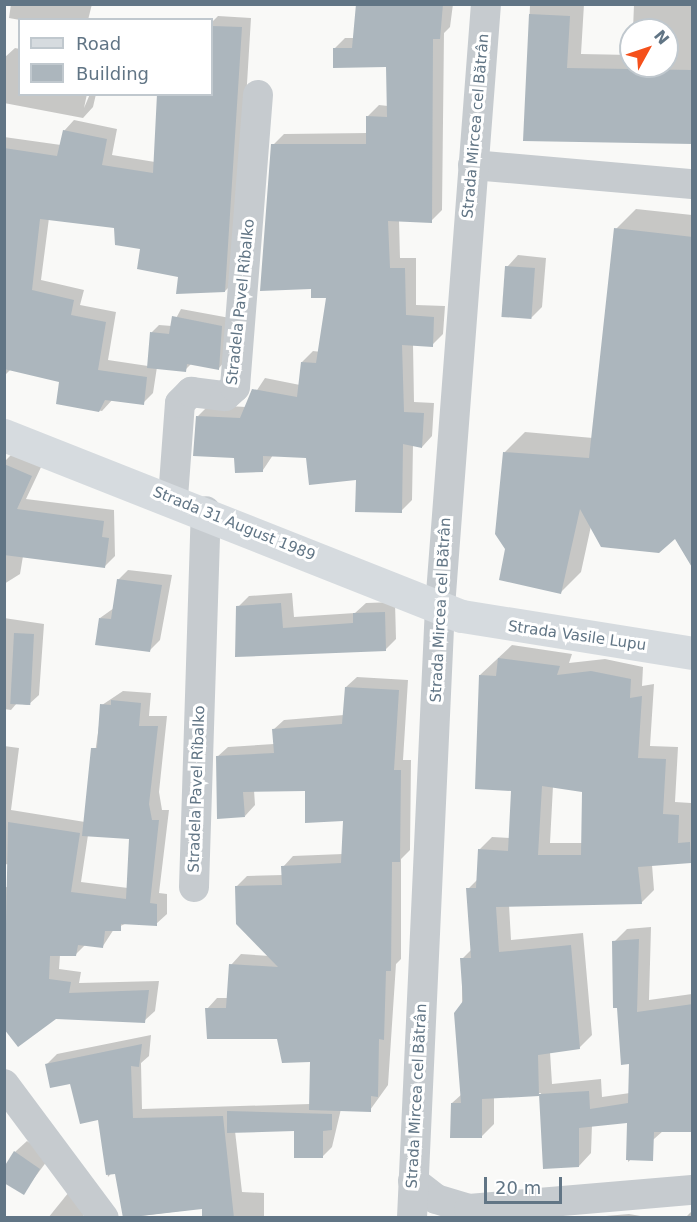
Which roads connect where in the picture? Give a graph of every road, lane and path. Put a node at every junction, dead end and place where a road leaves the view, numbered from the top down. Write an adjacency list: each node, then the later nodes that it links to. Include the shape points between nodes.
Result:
1 (486, 4): 3 (street, Strada Mircea cel Bătrân)
2 (258, 95): 6 (street, Stradela Pavel Rîbalko, via 235,387 225,396 191,392 180,403)
3 (473, 165): 4 (street); 8 (street, Strada Mircea cel Bătrân)
4 (693, 184)
5 (4, 435): 6 (main road, Strada 31 August 1989)
6 (173, 498): 7 (main road, Strada 31 August 1989)
7 (206, 511): 8 (main road, Strada 31 August 1989); 10 (street, Stradela Pavel Rîbalko)
8 (451, 611): 9 (main road, Strada Vasile Lupu); 12 (street, Strada Mircea cel Bătrân)
9 (693, 653)
10 (194, 887)
11 (4, 1084): 15 (street)
12 (413, 1181): 14 (street, via 436,1199); 16 (street, Strada Mircea cel Bătrân)
13 (693, 1190): 14 (street)
14 (464, 1213)
15 (104, 1218)
16 (412, 1218)

